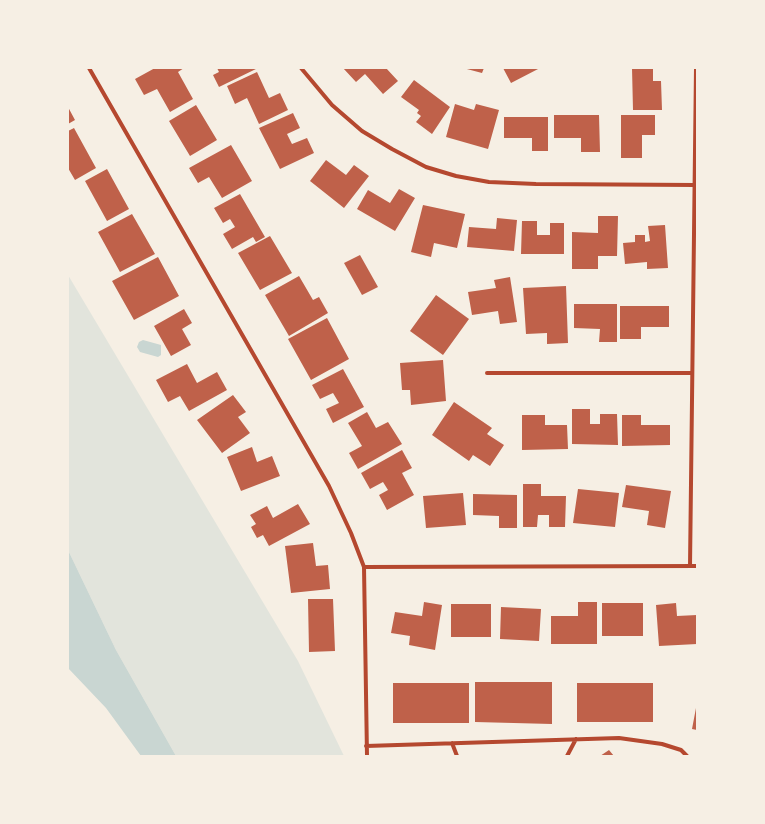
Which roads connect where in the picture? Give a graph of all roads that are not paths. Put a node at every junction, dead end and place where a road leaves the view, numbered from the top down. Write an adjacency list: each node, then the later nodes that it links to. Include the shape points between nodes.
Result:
1 (90, 68): 9 (street, via 329,486)
2 (301, 68): 4 (street, via 332,105 362,131 426,167 456,176 489,182 536,184)
3 (696, 68): 4 (street)
4 (695, 185): 6 (street)
5 (487, 373): 6 (street)
6 (692, 373): 7 (street)
7 (690, 566): 8 (street); 9 (street)
8 (697, 566)
9 (364, 567): 12 (street)
10 (576, 739): 11 (street); 15 (street); 16 (street, via 619,738 662,744 681,750)
11 (452, 743): 12 (street); 14 (street)
12 (366, 746): 13 (street)
13 (367, 756)
14 (457, 756)
15 (567, 756)
16 (687, 756)

